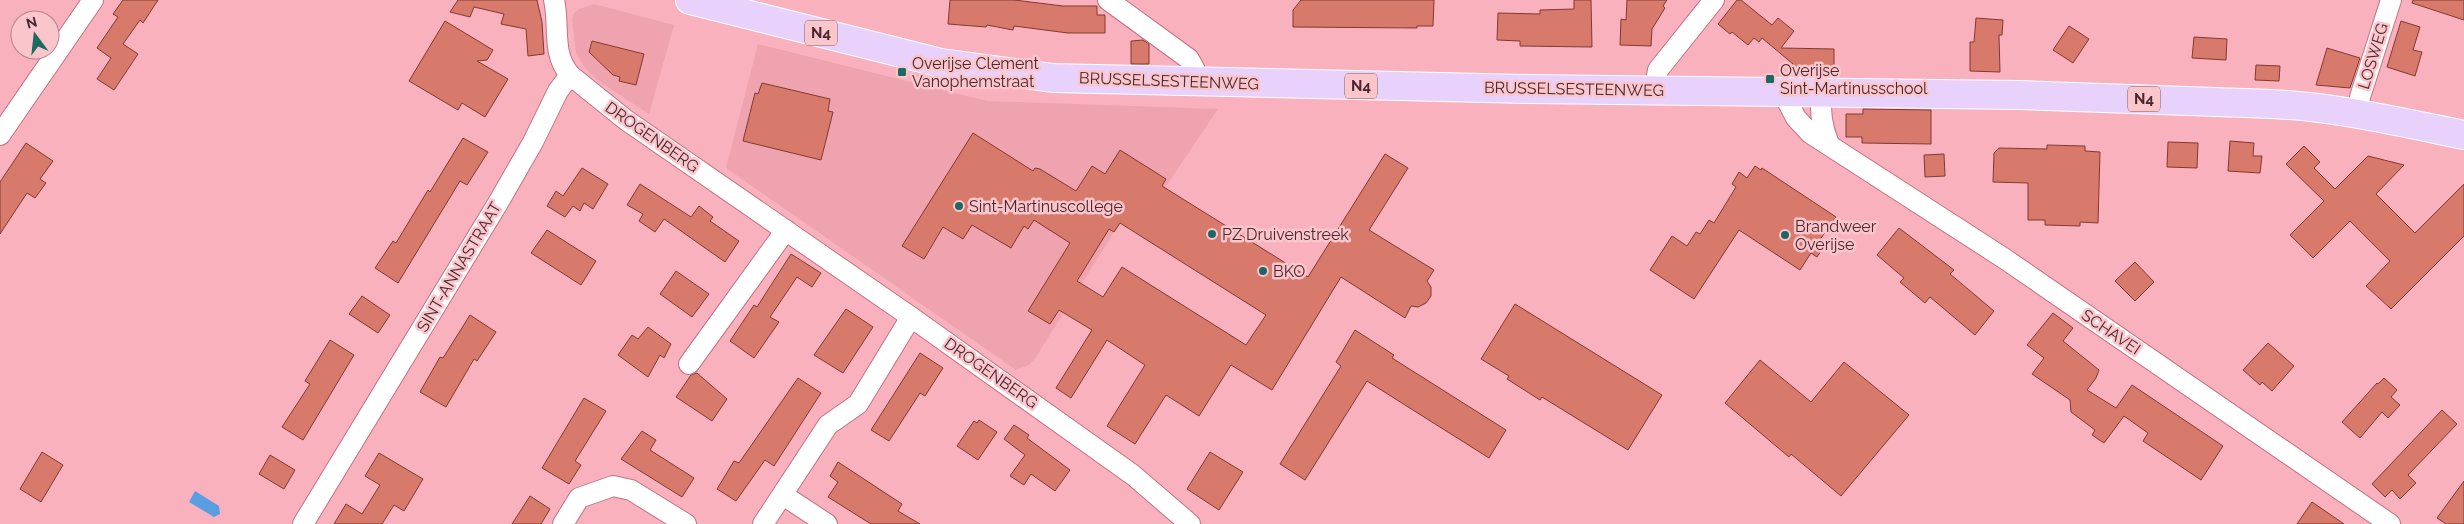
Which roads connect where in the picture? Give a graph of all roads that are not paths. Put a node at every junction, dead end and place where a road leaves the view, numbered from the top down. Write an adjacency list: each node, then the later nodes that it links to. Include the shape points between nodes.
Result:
1 (93, 0): 14 (street)
2 (554, 0): 7 (street, via 559,55)
3 (690, 0): 8 (main road, BRUSSELSESTEENWEG / N4, via 941,63 981,70 1053,78)
4 (1108, 0): 8 (street, via 1189,59 1195,70)
5 (1714, 0): 9 (street, via 1658,70)
6 (2391, 0): 12 (street, LOSWEG)
7 (570, 75): 16 (street, DROGENBERG, via 626,120); 20 (street, SINT-ANNASTRAAT, via 558,91 498,203)
8 (1196, 82): 9 (main road, BRUSSELSESTEENWEG / N4)
9 (1654, 91): 10 (main road, BRUSSELSESTEENWEG / N4)
10 (1783, 93): 11 (main road, BRUSSELSESTEENWEG / N4); 15 (street, SCHAVEI, via 1796,118 1810,133)
11 (1822, 94): 12 (main road, BRUSSELSESTEENWEG / N4, via 2019,95 2262,103); 15 (street, via 1822,126)
12 (2357, 113): 13 (main road, BRUSSELSESTEENWEG / N4)
13 (2464, 134)
14 (0, 135)
15 (1828, 144): 26 (street, SCHAVEI, via 2005,259)
16 (786, 230): 17 (street, DROGENBERG); 18 (street)
17 (911, 317): 19 (street, via 858,404 828,425); 25 (street, DROGENBERG, via 1133,475)
18 (689, 364)
19 (783, 495): 23 (street); 24 (street)
20 (303, 524)
21 (563, 524): 22 (street, via 579,498 613,486 631,490)
22 (686, 524)
23 (763, 524)
24 (827, 524)
25 (1190, 524)
26 (2390, 524)

